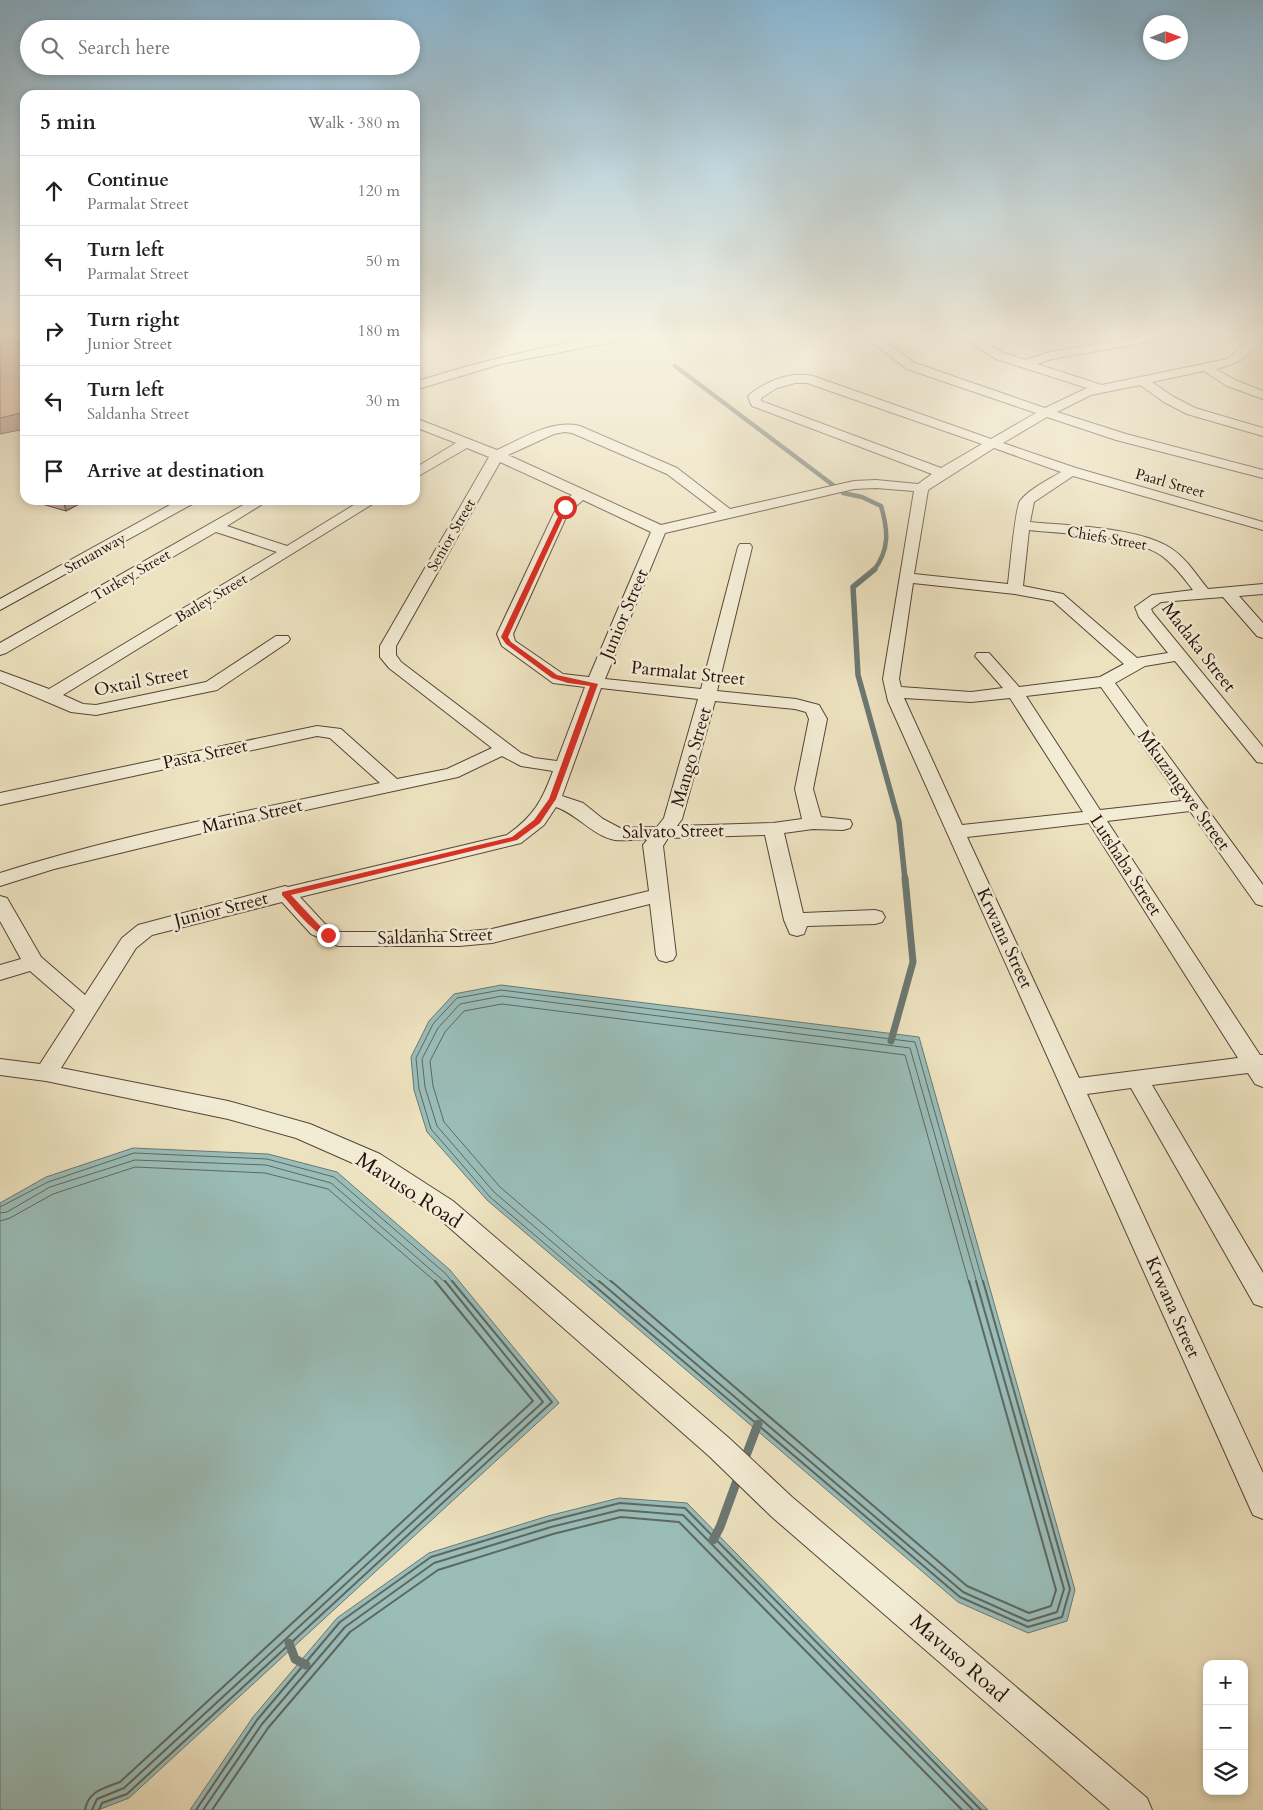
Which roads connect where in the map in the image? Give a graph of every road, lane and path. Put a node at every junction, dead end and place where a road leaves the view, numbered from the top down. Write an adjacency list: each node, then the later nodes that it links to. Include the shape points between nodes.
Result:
1 (794, 417): 13 (street, Paarl Street)
2 (917, 417): 9 (street, Paarl Street)
3 (1037, 417): 9 (street)
4 (1063, 417): 14 (street, via 1133,440)
5 (1213, 417): 7 (street)
6 (420, 424): 8 (street)
7 (1263, 432)
8 (466, 443): 10 (street); 11 (street)
9 (992, 444): 12 (street, Paarl Street); 13 (street)
10 (498, 455): 16 (street); 20 (street, via 550,430 575,429 672,471); 46 (street, Senior Street, via 386,654 395,666)
11 (420, 471)
12 (1071, 472): 21 (street, via 1029,499 1022,512); 22 (street, Paarl Street)
13 (942, 473): 15 (street)
14 (1263, 474)
15 (921, 488): 20 (street, via 854,485); 27 (street, Krwana Street)
16 (582, 495): 24 (street); 41 (street, Parmalat Street, via 561,513 505,637 508,643 554,677)
17 (180, 505): 32 (street, Struanway)
18 (253, 505): 23 (street, Turkey Street)
19 (364, 505): 26 (street, Barley Street)
20 (729, 515): 24 (street)
21 (1021, 525): 29 (street); 31 (street, Chiefs Street, via 1131,539 1157,546 1171,556)
22 (1263, 526)
23 (215, 527): 26 (street); 35 (street, Turkey Street)
24 (659, 530): 41 (street, Junior Street)
25 (745, 548): 44 (street, Mango Street)
26 (289, 551): 45 (street, Barley Street)
27 (907, 578): 29 (street); 42 (street, Krwana Street, via 892,679)
28 (1263, 589): 30 (street)
29 (1015, 590): 38 (street, via 1058,597)
30 (1227, 592): 31 (street); 33 (street)
31 (1204, 594): 37 (street, Madaka Street, via 1157,598 1144,607 1145,614)
32 (0, 606)
33 (1263, 633)
34 (282, 638): 45 (street, Oxtail Street, via 219,682 197,690 87,711)
35 (0, 650)
36 (983, 656): 43 (street, Lutshaba Street)
37 (1178, 656): 38 (street); 47 (street, Madaka Street)
38 (1135, 664): 40 (street)
39 (0, 676): 45 (street, Oxtail Street)
40 (1105, 681): 43 (street); 52 (street, Mkuzangwe Street)
41 (594, 684): 44 (street, Parmalat Street); 48 (street, Junior Street)
42 (894, 692): 43 (street, via 971,697); 57 (street, Krwana Street)
43 (1015, 692): 53 (street, Lutshaba Street)
44 (708, 695): 54 (street, Parmalat Street, via 813,709 818,718 804,789); 58 (street, Mango Street, via 673,819)
45 (50, 696)
46 (503, 749): 48 (street, Senior Street, via 524,762); 49 (street, Marina Street, via 452,773)
47 (1263, 758)
48 (564, 766): 51 (street, Junior Street)
49 (392, 785): 50 (street, Pasta Street, via 335,733 317,731); 59 (street, Marina Street, via 59,862)
50 (0, 799)
51 (552, 799): 58 (street, Salvato Street, via 576,807 617,834); 60 (street, Junior Street, via 537,821 514,838)
52 (1194, 805): 53 (street); 62 (street, Mkuzangwe Street)
53 (1095, 816): 57 (street); 70 (street, Lutshaba Street)
54 (813, 823): 55 (street, Salvato Street); 56 (street, Salvato Street)
55 (843, 824)
56 (773, 829): 58 (street, Salvato Street); 64 (street, via 796,924)
57 (956, 832): 73 (street, Krwana Street)
58 (660, 833): 61 (street, Mango Street, via 653,845)
59 (0, 880)
60 (285, 894): 61 (street, Saldanha Street, via 318,929 328,935 373,939 492,936); 68 (street, Junior Street, via 144,930 128,943)
61 (658, 896): 65 (street, Mango Street)
62 (1263, 899)
63 (0, 903): 66 (street)
64 (874, 918)
65 (666, 955)
66 (33, 962): 67 (street); 68 (street)
67 (0, 973)
68 (88, 1010): 71 (street, Junior Street)
69 (0, 1067): 71 (street, Mavuso Road)
70 (1260, 1068): 72 (street)
71 (46, 1072): 77 (street, Mavuso Road, via 228,1110 302,1130 372,1161 444,1208 719,1447 782,1507)
72 (1137, 1079): 73 (street); 74 (street)
73 (1073, 1087): 75 (street, Krwana Street)
74 (1263, 1296)
75 (1256, 1474): 76 (street, Krwana Street)
76 (1263, 1505)
77 (1135, 1810)

